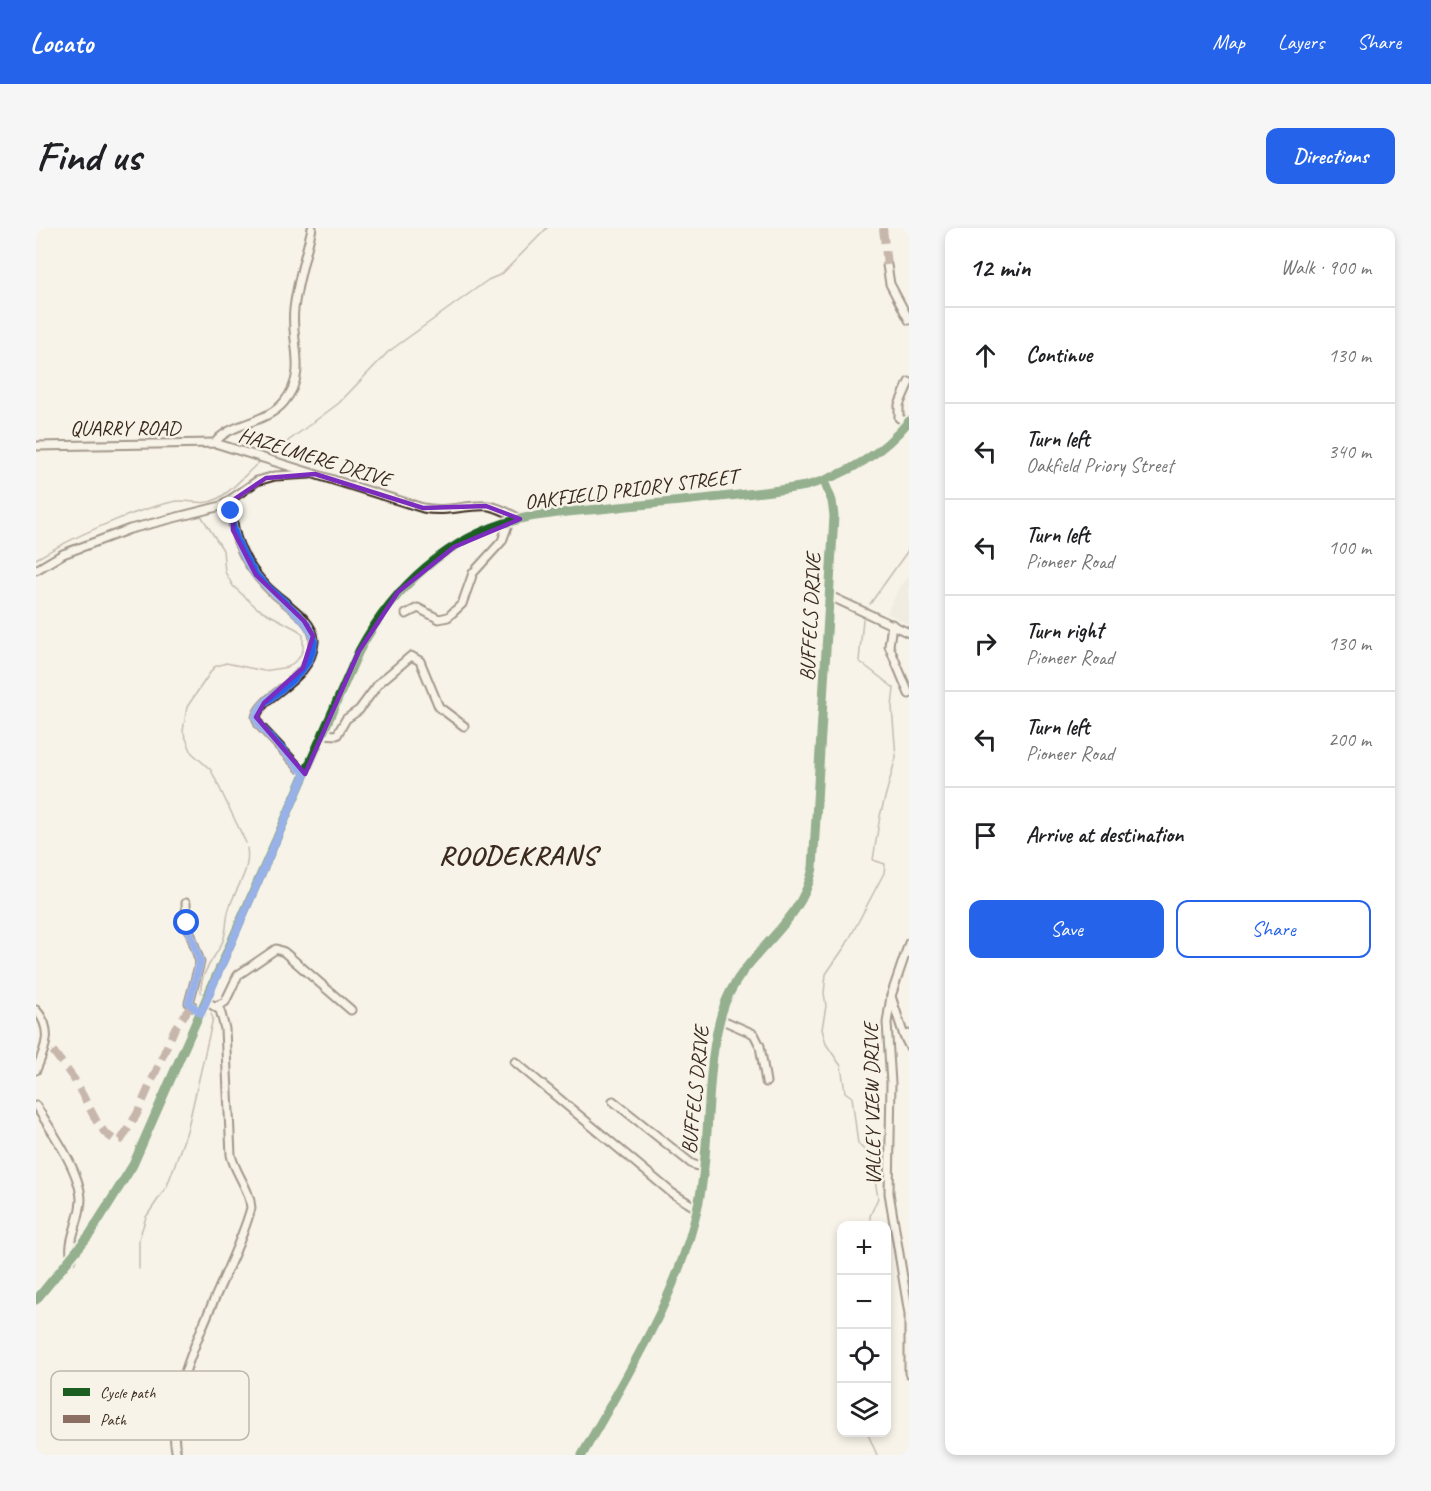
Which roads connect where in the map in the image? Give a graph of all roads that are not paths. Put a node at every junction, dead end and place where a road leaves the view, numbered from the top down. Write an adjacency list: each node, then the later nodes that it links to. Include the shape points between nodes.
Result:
1 (312, 228): 6 (street, HAZELMERE DRIVE, via 293,312 299,362 291,393 277,408 257,421 222,434)
2 (887, 265): 3 (street, via 890,284)
3 (909, 320)
4 (909, 382): 5 (street, via 898,412 899,418)
5 (908, 422): 9 (street, OAKFIELD PRIORY STREET, via 871,457)
6 (215, 443): 7 (street, QUARRY ROAD); 8 (street, HAZELMERE DRIVE)
7 (36, 446)
8 (315, 474): 10 (street, via 266,478 249,485); 11 (street, HAZELMERE DRIVE, via 423,508 450,511 486,506)
9 (824, 481): 11 (street, OAKFIELD PRIORY STREET, via 779,490); 14 (street, BUFFELS DRIVE, via 833,507)
10 (233, 500): 13 (street, via 211,510 130,529 63,554); 21 (street, via 233,530 245,557 256,575 304,621 313,636 303,668 286,688 264,703 256,717)
11 (520, 519): 12 (street, OAKFIELD PRIORY STREET)
12 (509, 522): 15 (street, via 502,540 473,573 466,597 453,613 439,620 418,608); 20 (street, OAKFIELD PRIORY STREET, via 454,547 398,592 369,632)
13 (36, 570)
14 (830, 596): 16 (street); 30 (street, BUFFELS DRIVE, via 810,884 795,913 739,977)
15 (406, 614)
16 (892, 624): 17 (street); 18 (street, via 889,646)
17 (909, 633)
18 (909, 694)
19 (464, 726): 20 (street, via 439,707 420,661 411,656 379,683 359,710 346,719 337,735)
20 (323, 734): 21 (street, OAKFIELD PRIORY STREET)
21 (305, 774): 25 (street, OAKFIELD PRIORY STREET)
22 (186, 903): 29 (street, via 187,923 200,962 189,1003)
23 (909, 944): 24 (street, VALLEY VIEW DRIVE)
24 (891, 996): 31 (street); 43 (street, VALLEY VIEW DRIVE, via 887,1023 891,1092 889,1193 909,1314)
25 (206, 1001): 26 (street); 29 (street, OAKFIELD PRIORY STREET)
26 (216, 1006): 28 (street, via 225,1002 238,975 276,949); 42 (street, via 225,1029 231,1155 251,1208)
27 (36, 1010): 34 (street, via 47,1031)
28 (351, 1010)
29 (201, 1013): 40 (street, OAKFIELD PRIORY STREET, via 133,1165)
30 (720, 1019): 35 (street, via 754,1034); 38 (street, BUFFELS DRIVE)
31 (907, 1035): 32 (street)
32 (909, 1046)
33 (515, 1062): 39 (street, via 672,1193)
34 (36, 1070)
35 (766, 1082)
36 (613, 1101): 38 (street, via 692,1164)
37 (36, 1106): 40 (street, via 58,1140 81,1197 77,1228 69,1247)
38 (704, 1168): 39 (street, BUFFELS DRIVE)
39 (698, 1209): 46 (street, BUFFELS DRIVE, via 675,1276 643,1345)
40 (72, 1259): 41 (street, OAKFIELD PRIORY STREET)
41 (36, 1300)
42 (187, 1371)
43 (909, 1373)
44 (174, 1440): 45 (street)
45 (177, 1455)
46 (582, 1455)

